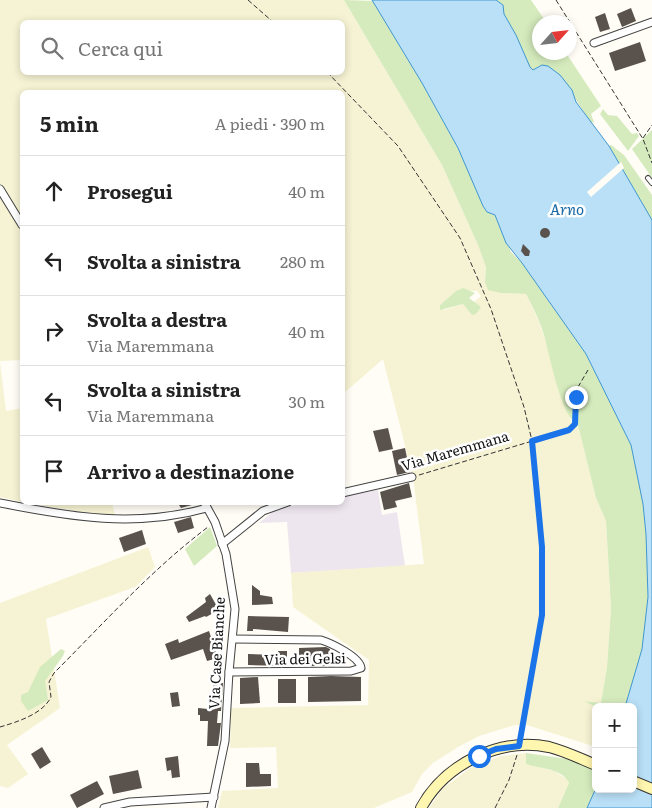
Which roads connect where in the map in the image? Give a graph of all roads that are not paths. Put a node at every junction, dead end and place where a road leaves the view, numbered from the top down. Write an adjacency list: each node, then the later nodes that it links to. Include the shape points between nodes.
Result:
1 (652, 22): 2 (street)
2 (594, 43)
3 (648, 178): 4 (lane)
4 (652, 183)
5 (0, 189): 6 (street)
6 (20, 222)
7 (412, 477): 8 (street, Via Maremmana)
8 (345, 492)
9 (0, 503): 10 (street, via 54,514 104,519 160,516)
10 (206, 505): 12 (street, Via Case Bianche)
11 (280, 505): 12 (street, via 263,511)
12 (222, 544): 13 (street, Via Case Bianche, via 234,598)
13 (233, 639): 14 (street, Via Case Bianche); 14 (street, Via dei Gelsi, via 321,640 359,661 361,668 351,671)
14 (228, 672): 18 (street, Via Case Bianche, via 225,741)
15 (592, 764): 21 (main road, via 550,748 519,746 488,752 462,765 436,786)
16 (637, 783): 17 (main road)
17 (652, 789)
18 (214, 797): 19 (street, via 130,802); 20 (street, Via Case Bianche)
19 (104, 808)
20 (211, 808)
21 (421, 808)

